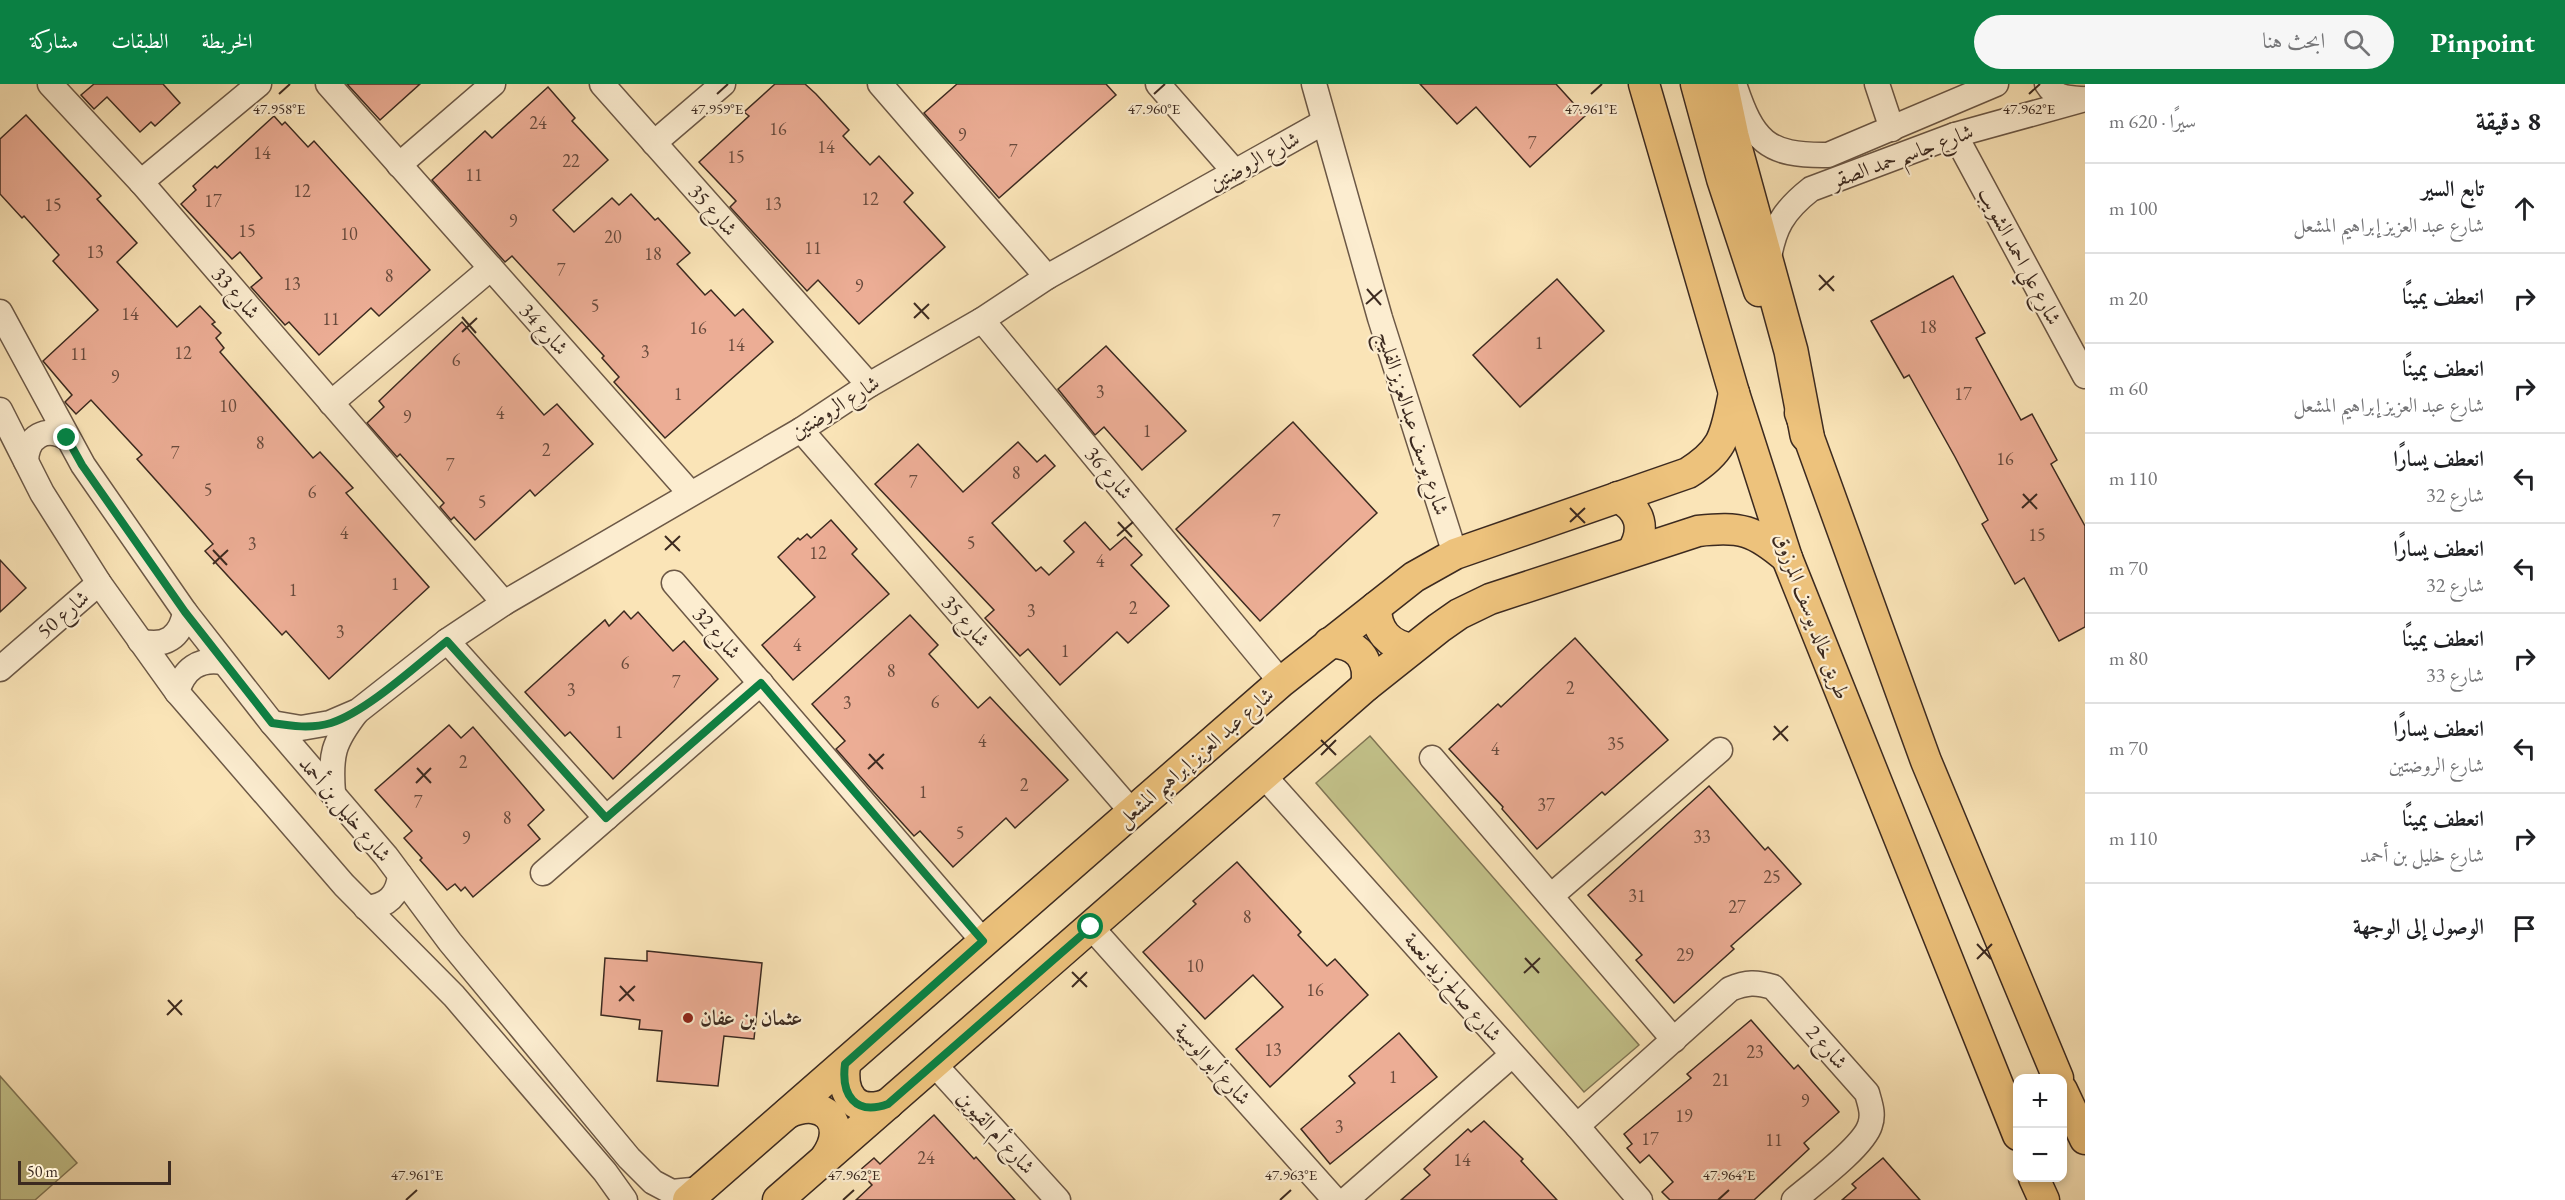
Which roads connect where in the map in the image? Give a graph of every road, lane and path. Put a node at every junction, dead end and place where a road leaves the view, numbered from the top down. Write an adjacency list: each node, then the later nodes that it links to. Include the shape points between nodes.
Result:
1 (50, 84): 24 (street, شارع 33)
2 (259, 84): 24 (street)
3 (328, 84): 22 (street, شارع 34)
4 (493, 84): 22 (street)
5 (602, 84): 21 (street, شارع 35)
6 (723, 84): 21 (street)
7 (880, 84): 27 (street)
8 (1158, 84): 23 (street)
9 (1314, 84): 18 (street, شارع يوسف عبدالعزيز الفليج)
10 (1644, 84): 32 (main road, طريق خالد يوسف المرزوق)
11 (1696, 84): 36 (main road, via 1722,178)
12 (1721, 84): 26 (highway)
13 (1734, 84): 19 (street, شارع جاسم حمد الصقر, via 1752,130 1774,148 1800,156 1828,155)
14 (1877, 84): 19 (street)
15 (1996, 84): 19 (street, شارع جاسم حمد الصقر)
16 (2047, 84): 17 (street, via 2062,98)
17 (2084, 99): 20 (street, شارع جاسم حمد الصقر)
18 (1324, 122): 23 (street, شارع الروضتين); 42 (street, شارع يوسف عبدالعزيز الفليج, via 1380,318)
19 (1892, 129)
20 (1955, 135): 26 (street, شارع جاسم حمد الصقر, via 1811,189 1791,205 1780,221); 30 (street, شارع علي احمد الشويب)
21 (654, 142): 31 (street, شارع 35)
22 (399, 165): 25 (street, شارع 34)
23 (1235, 172): 27 (street, شارع الروضتين)
24 (141, 183): 33 (street, شارع 33)
25 (491, 268): 33 (street); 39 (street, شارع 34)
26 (1767, 269): 36 (highway, via 1791,351)
27 (1047, 277): 29 (street, شارع الروضتين)
28 (0, 312): 37 (street, شارع خليل بن أحمد)
29 (982, 320): 31 (street, شارع الروضتين); 55 (street, شارع 36)
30 (2085, 376)
31 (869, 385): 35 (street, شارع الروضتين)
32 (1734, 393): 40 (main road, شارع عبد العزيز إبراهيم المشعل, via 1725,434 1707,461 1688,473); 43 (main road, طريق خالد يوسف المرزوق)
33 (331, 403): 46 (street, شارع 33)
34 (0, 411): 38 (street)
35 (801, 430): 39 (street, شارع الروضتين); 65 (street, شارع 35)
36 (1807, 435): 78 (main road, via 1926,761)
37 (67, 438): 38 (street, via 58,433 39,435 31,441); 48 (street, شارع خليل بن أحمد)
38 (26, 460): 44 (street, via 42,493)
39 (690, 493): 46 (street, شارع الروضتين)
40 (1618, 497): 41 (main road, via 1629,504 1639,521 1639,540); 42 (main road, شارع عبد العزيز إبراهيم المشعل)
41 (1632, 552): 43 (main road, via 1698,531 1722,528 1765,539); 52 (main road, via 1490,599 1459,614)
42 (1455, 554): 47 (main road, شارع عبد العزيز إبراهيم المشعل, via 1414,577)
43 (1787, 558): 69 (main road, طريق خالد يوسف المرزوق)
44 (99, 583): 49 (street); 54 (street, شارع 50)
45 (674, 583): 56 (street, شارع 32)
46 (504, 603): 50 (street, شارع الروضتين)
47 (1376, 607): 51 (main road, شارع عبد العزيز إبراهيم المشعل); 52 (main road, via 1384,636)
48 (185, 612): 49 (street, via 176,636 159,644); 53 (street, شارع خليل بن أحمد)
49 (140, 641): 58 (street)
50 (447, 641): 59 (street, شارع الروضتين); 66 (street)
51 (1329, 643): 55 (main road, شارع عبد العزيز إبراهيم المشعل); 57 (main road, via 1341,642 1361,653 1368,675)
52 (1412, 649): 57 (main road)
53 (223, 662): 58 (street, via 213,660 193,666 185,673); 60 (street, شارع خليل بن أحمد)
54 (0, 669)
55 (1281, 682): 65 (main road, شارع عبد العزيز إبراهيم المشعل)
56 (761, 683): 66 (street); 73 (street, شارع 32)
57 (1366, 686): 63 (main road)
58 (177, 692): 71 (street)
59 (358, 711): 60 (street, شارع الروضتين, via 330,723 301,728); 64 (street, شارع الروضتين, via 339,735 331,763)
60 (272, 723): 64 (street, شارع خليل بن أحمد)
61 (1720, 750): 70 (street)
62 (1432, 758): 70 (street)
63 (1264, 776): 72 (main road); 75 (street, شارع صالح زيد نعمة)
64 (333, 793): 68 (street, شارع خليل بن أحمد)
65 (1132, 812): 73 (main road, شارع عبد العزيز إبراهيم المشعل)
66 (606, 818): 67 (street)
67 (543, 873)
68 (400, 875): 71 (street, via 399,886 386,903); 87 (street, شارع خليل بن أحمد, via 450,942 629,1158 653,1182 672,1192)
69 (1914, 878): 79 (main road, via 1961,964); 84 (main road, طريق خالد يوسف المرزوق)
70 (1551, 896): 74 (street)
71 (366, 908): 89 (street, via 454,996)
72 (1091, 927): 77 (main road); 91 (street, شارع أبو الوسية)
73 (983, 941): 76 (main road, شارع عبد العزيز إبراهيم المشعل)
74 (1674, 1040): 83 (street, شارع 2); 94 (street, شارع 2, via 1730,989 1757,982 1773,987 1867,1093 1872,1109 1862,1141)
75 (1512, 1055): 83 (street, شارع صالح زيد نعمة); 92 (street)
76 (845, 1064): 81 (main road, via 845,1090 853,1101 864,1107); 82 (main road, شارع عبد العزيز إبراهيم المشعل)
77 (934, 1064): 81 (main road); 90 (street, شارع أم القيوين)
78 (2055, 1074)
79 (2013, 1090)
80 (2067, 1102): 85 (main road)
81 (888, 1104): 86 (main road)
82 (788, 1113): 86 (main road, via 802,1107 817,1108 829,1116 836,1130 835,1145); 87 (main road, شارع عبد العزيز إبراهيم المشعل)
83 (1577, 1126): 93 (street, شارع صالح زيد نعمة)
84 (2015, 1128)
85 (2085, 1139)
86 (826, 1157): 88 (main road)
87 (695, 1194)
88 (783, 1198)
89 (625, 1200)
90 (1058, 1200)
91 (1335, 1200)
92 (1346, 1200)
93 (1640, 1200)
94 (1794, 1200)

